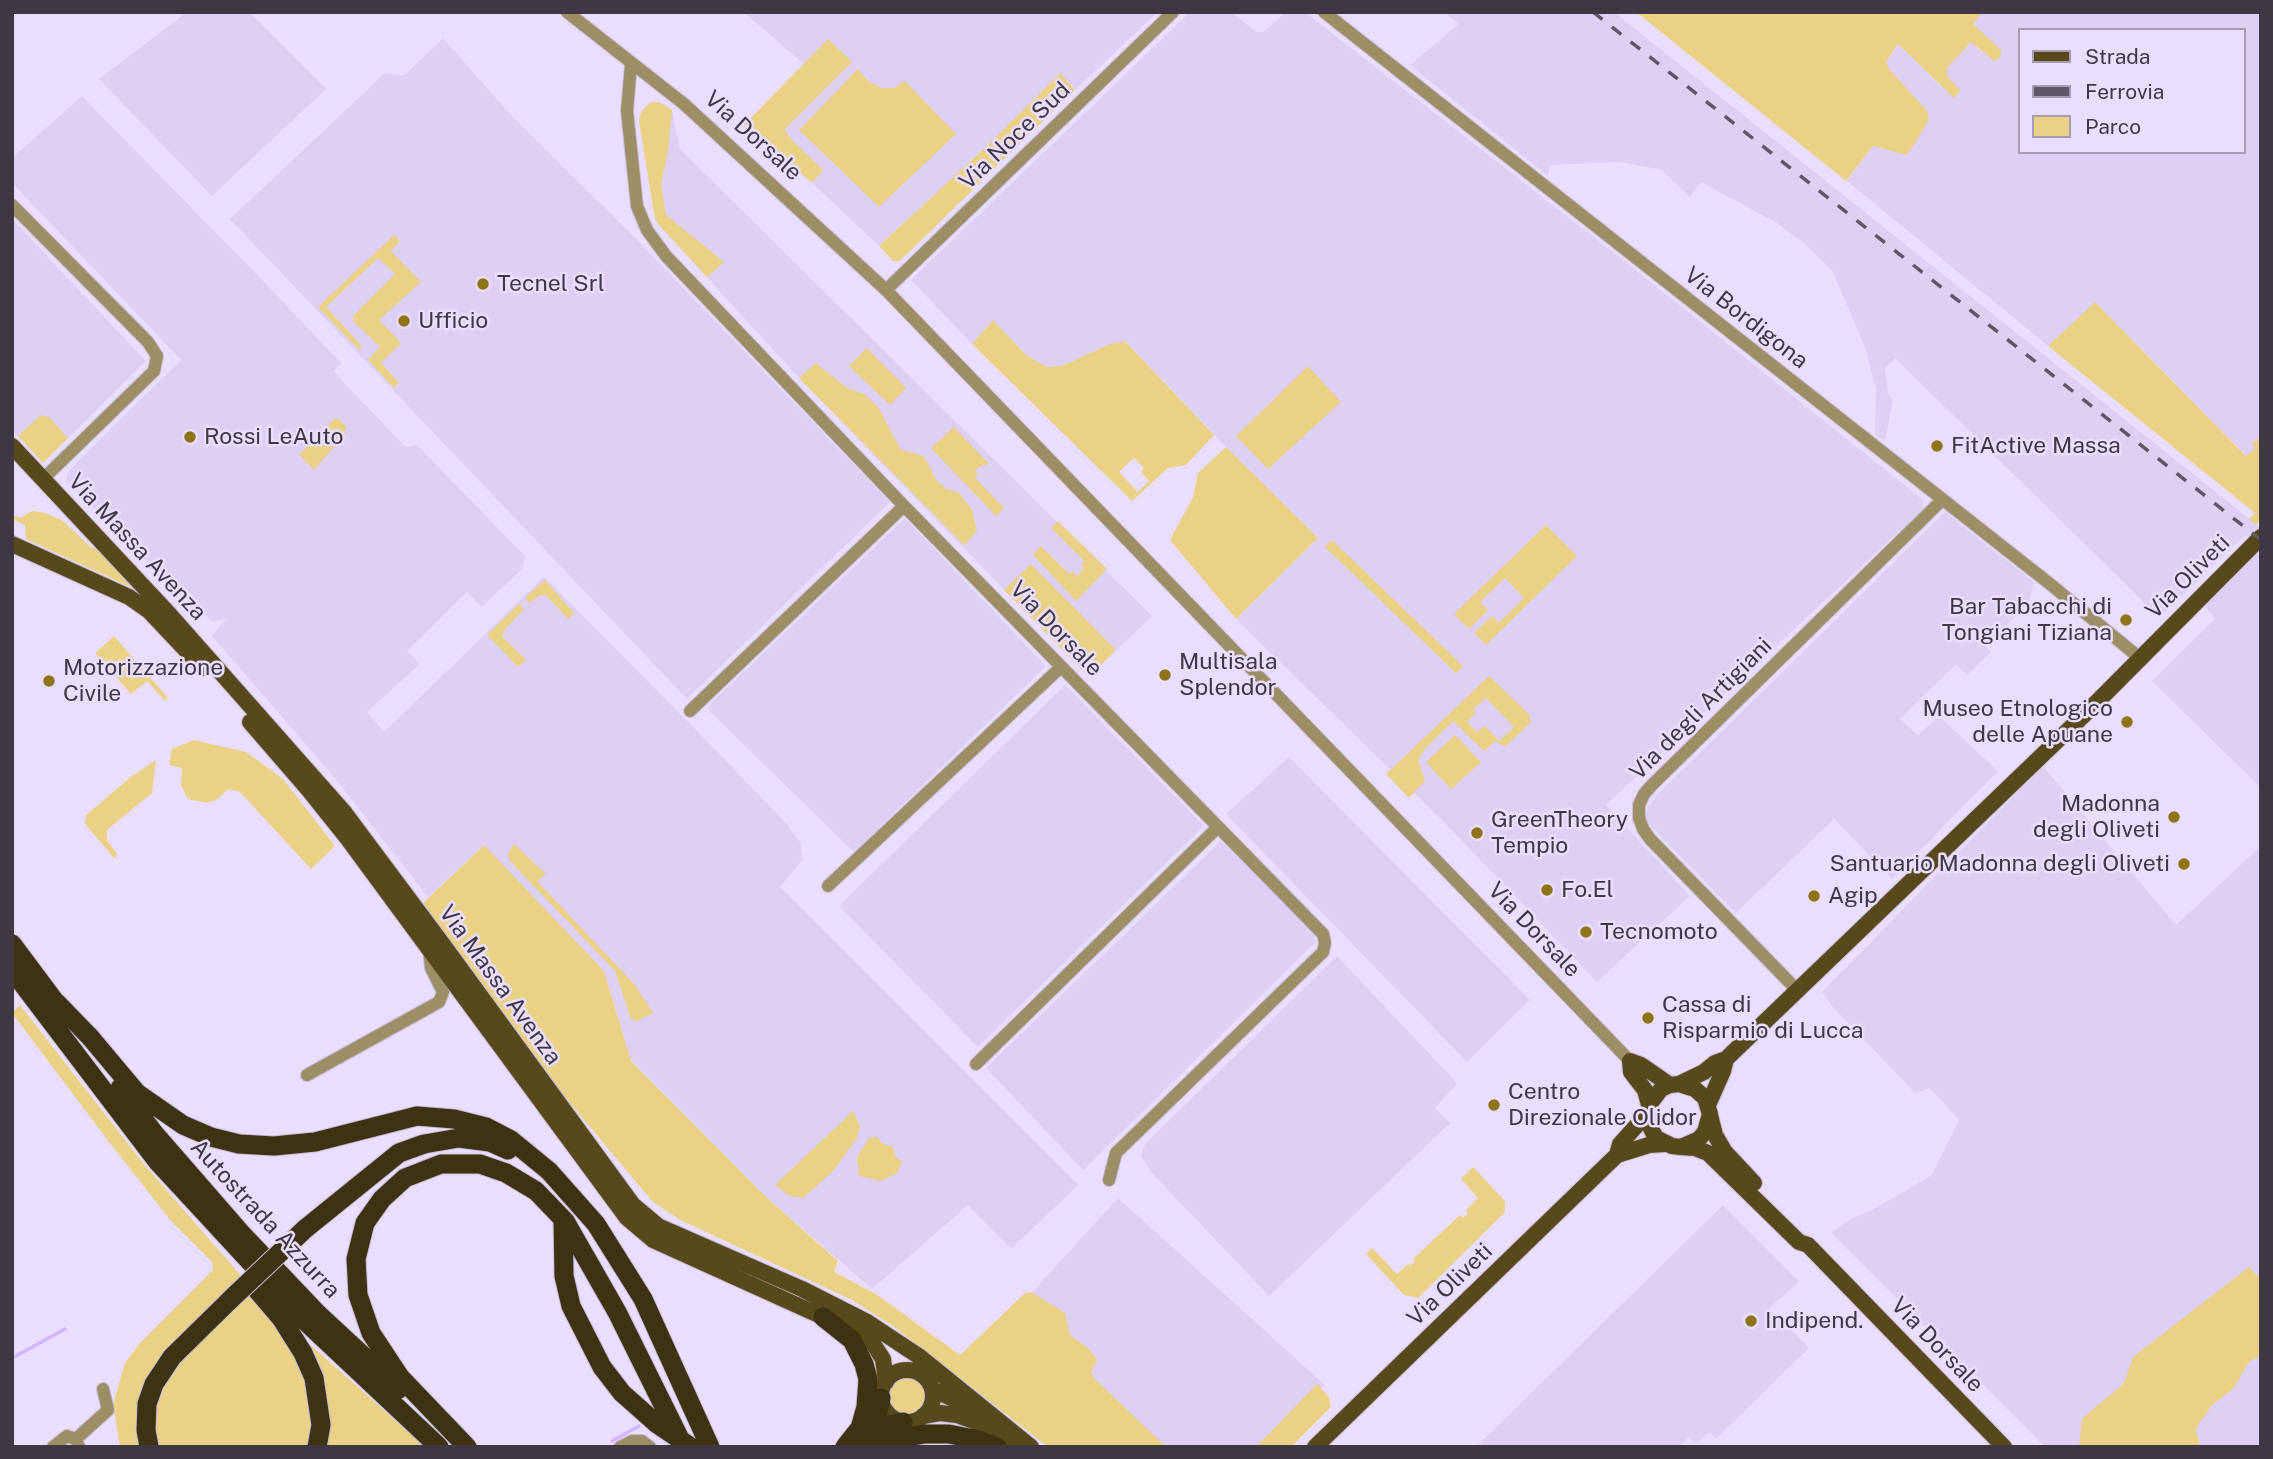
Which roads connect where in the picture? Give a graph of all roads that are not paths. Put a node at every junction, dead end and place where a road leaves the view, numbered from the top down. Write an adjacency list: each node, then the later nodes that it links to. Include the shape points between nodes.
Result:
1 (567, 12): 4 (street, Via Dorsale)
2 (1173, 12): 6 (street, Via Noce Sud)
3 (1324, 12): 9 (street, Via Bordigona)
4 (631, 64): 6 (street, Via Dorsale, via 684,104); 10 (street, Via Dorsale, via 627,111 632,172 647,230 666,256)
5 (12, 205): 8 (street, via 157,356 154,371)
6 (886, 290): 24 (street, Via Dorsale)
7 (12, 446): 8 (main road, Via Massa Avenza)
8 (43, 479): 19 (main road, Via Massa Avenza, via 344,812)
9 (1942, 500): 13 (street, Via Bordigona); 21 (street, Via degli Artigiani, via 1652,785 1639,806 1639,818 1650,839)
10 (904, 506): 14 (street, Via Dorsale); 15 (street)
11 (2261, 537): 13 (main road, Via Oliveti)
12 (12, 544): 19 (main road, Via Massa Avenza, via 110,588 149,611 308,789)
13 (2141, 659): 21 (main road, Via Oliveti)
14 (1061, 667): 16 (street, Via Dorsale); 17 (street)
15 (690, 711)
16 (1217, 827): 25 (street); 36 (street, Via Dorsale, via 1323,934 1323,952 1116,1153)
17 (828, 886)
18 (12, 944): 22 (highway)
19 (437, 948): 26 (street, via 431,968 443,992 439,1002); 39 (main road, Via Massa Avenza, via 627,1218 653,1240); 40 (main road, Via Massa Avenza, via 633,1205 658,1226)
20 (12, 970): 34 (highway)
21 (1797, 990): 23 (main road, Via Oliveti)
22 (56, 1002): 35 (highway, via 137,1093 183,1125 211,1136 239,1144 274,1146 315,1142 417,1116 454,1119 511,1140); 54 (highway, Autostrada Azzurra, via 154,1133 241,1233 318,1314)
23 (1726, 1059): 27 (main road, Via Oliveti); 29 (main road, Via Oliveti)
24 (1630, 1061): 27 (main road, Via Dorsale); 28 (main road, Via Dorsale, via 1631,1072 1645,1090)
25 (976, 1064)
26 (307, 1075)
27 (1674, 1085): 28 (main road, via 1661,1089); 29 (main road, via 1695,1089)
28 (1648, 1109): 30 (main road, via 1651,1131); 33 (main road, Via Oliveti, via 1620,1144)
29 (1709, 1109): 31 (main road, via 1705,1132); 38 (main road, Via Dorsale, via 1725,1152 1805,1235)
30 (1664, 1144): 31 (main road); 33 (main road, Via Oliveti)
31 (1681, 1147): 38 (main road, Via Dorsale, via 1708,1153 1799,1242)
32 (515, 1154): 35 (highway); 37 (highway, via 541,1177); 51 (highway, bridge, via 490,1142 459,1138 399,1153 305,1229 172,1357 147,1404)
33 (1617, 1155): 64 (main road, Via Oliveti)
34 (158, 1161): 52 (highway, via 199,1221 281,1318 303,1353 314,1378 321,1425); 53 (highway, via 304,1320)
35 (544, 1167): 57 (highway, via 596,1224 643,1299)
36 (1109, 1180)
37 (563, 1219): 49 (highway); 49 (highway, via 564,1276 571,1306 602,1367 622,1393); 54 (highway, via 536,1191 506,1173 480,1164 442,1164 405,1178 365,1223 356,1259 358,1295 371,1333 400,1377)
38 (1808, 1245): 65 (main road, Via Dorsale)
39 (823, 1317): 44 (main road, Via Massa Avenza, via 872,1342 883,1359); 58 (highway, via 852,1340 868,1379 860,1427)
40 (867, 1322): 41 (main road); 47 (main road, Via Massa Avenza, via 970,1395)
41 (907, 1370): 43 (main road, via 921,1374); 44 (main road, via 892,1376)
42 (103, 1389): 48 (street, via 108,1410)
43 (932, 1389): 45 (main road, via 931,1407); 47 (main road, via 972,1407)
44 (884, 1390): 46 (main road, via 888,1413); 59 (highway, via 872,1424)
45 (923, 1416): 46 (main road); 47 (main road, Via Massa Avenza, via 957,1415)
46 (903, 1422): 60 (highway, via 878,1432)
47 (1013, 1440): 63 (main road, Via Massa Avenza)
48 (77, 1443): 50 (street, via 67,1436)
49 (686, 1443)
50 (53, 1447)
51 (149, 1447)
52 (317, 1447)
53 (439, 1447)
54 (465, 1447)
55 (620, 1447): 56 (street, via 632,1441)
56 (650, 1447)
57 (710, 1447)
58 (845, 1447)
59 (852, 1447)
60 (860, 1447)
61 (878, 1447): 62 (highway, via 926,1434 949,1434)
62 (997, 1447)
63 (1031, 1447)
64 (1315, 1447)
65 (2004, 1447)

